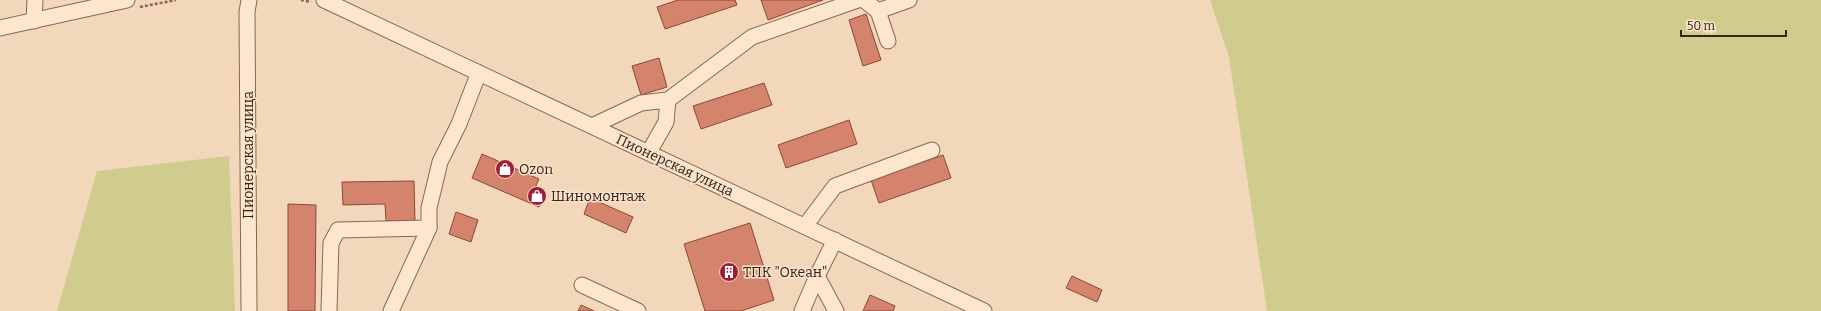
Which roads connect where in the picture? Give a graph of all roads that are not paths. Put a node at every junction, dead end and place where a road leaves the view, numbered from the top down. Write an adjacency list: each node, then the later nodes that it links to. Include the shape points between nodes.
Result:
1 (35, 0): 9 (street)
2 (127, 0): 9 (street)
3 (249, 0): 22 (street, Пионерская улица)
4 (324, 0): 12 (street, Пионерская улица)
5 (858, 0): 13 (street, via 752,37)
6 (864, 0): 8 (street)
7 (909, 0): 8 (street)
8 (878, 11): 11 (street)
9 (34, 21): 10 (street)
10 (0, 28)
11 (888, 42)
12 (477, 72): 14 (street, Пионерская улица); 18 (street, via 459,124 440,162 429,208)
13 (668, 100): 14 (street, via 641,103); 16 (street, via 666,122)
14 (592, 126): 16 (street, Пионерская улица)
15 (932, 150): 17 (street, via 835,186)
16 (649, 152): 17 (street, Пионерская улица)
17 (805, 226): 19 (street, Пионерская улица)
18 (430, 228): 23 (street, via 338,230 331,243); 24 (street)
19 (835, 240): 20 (street); 28 (street, Пионерская улица)
20 (817, 276): 26 (street); 27 (street)
21 (582, 285): 25 (street)
22 (249, 311)
23 (330, 311)
24 (391, 311)
25 (638, 311)
26 (802, 311)
27 (836, 311)
28 (984, 311)

